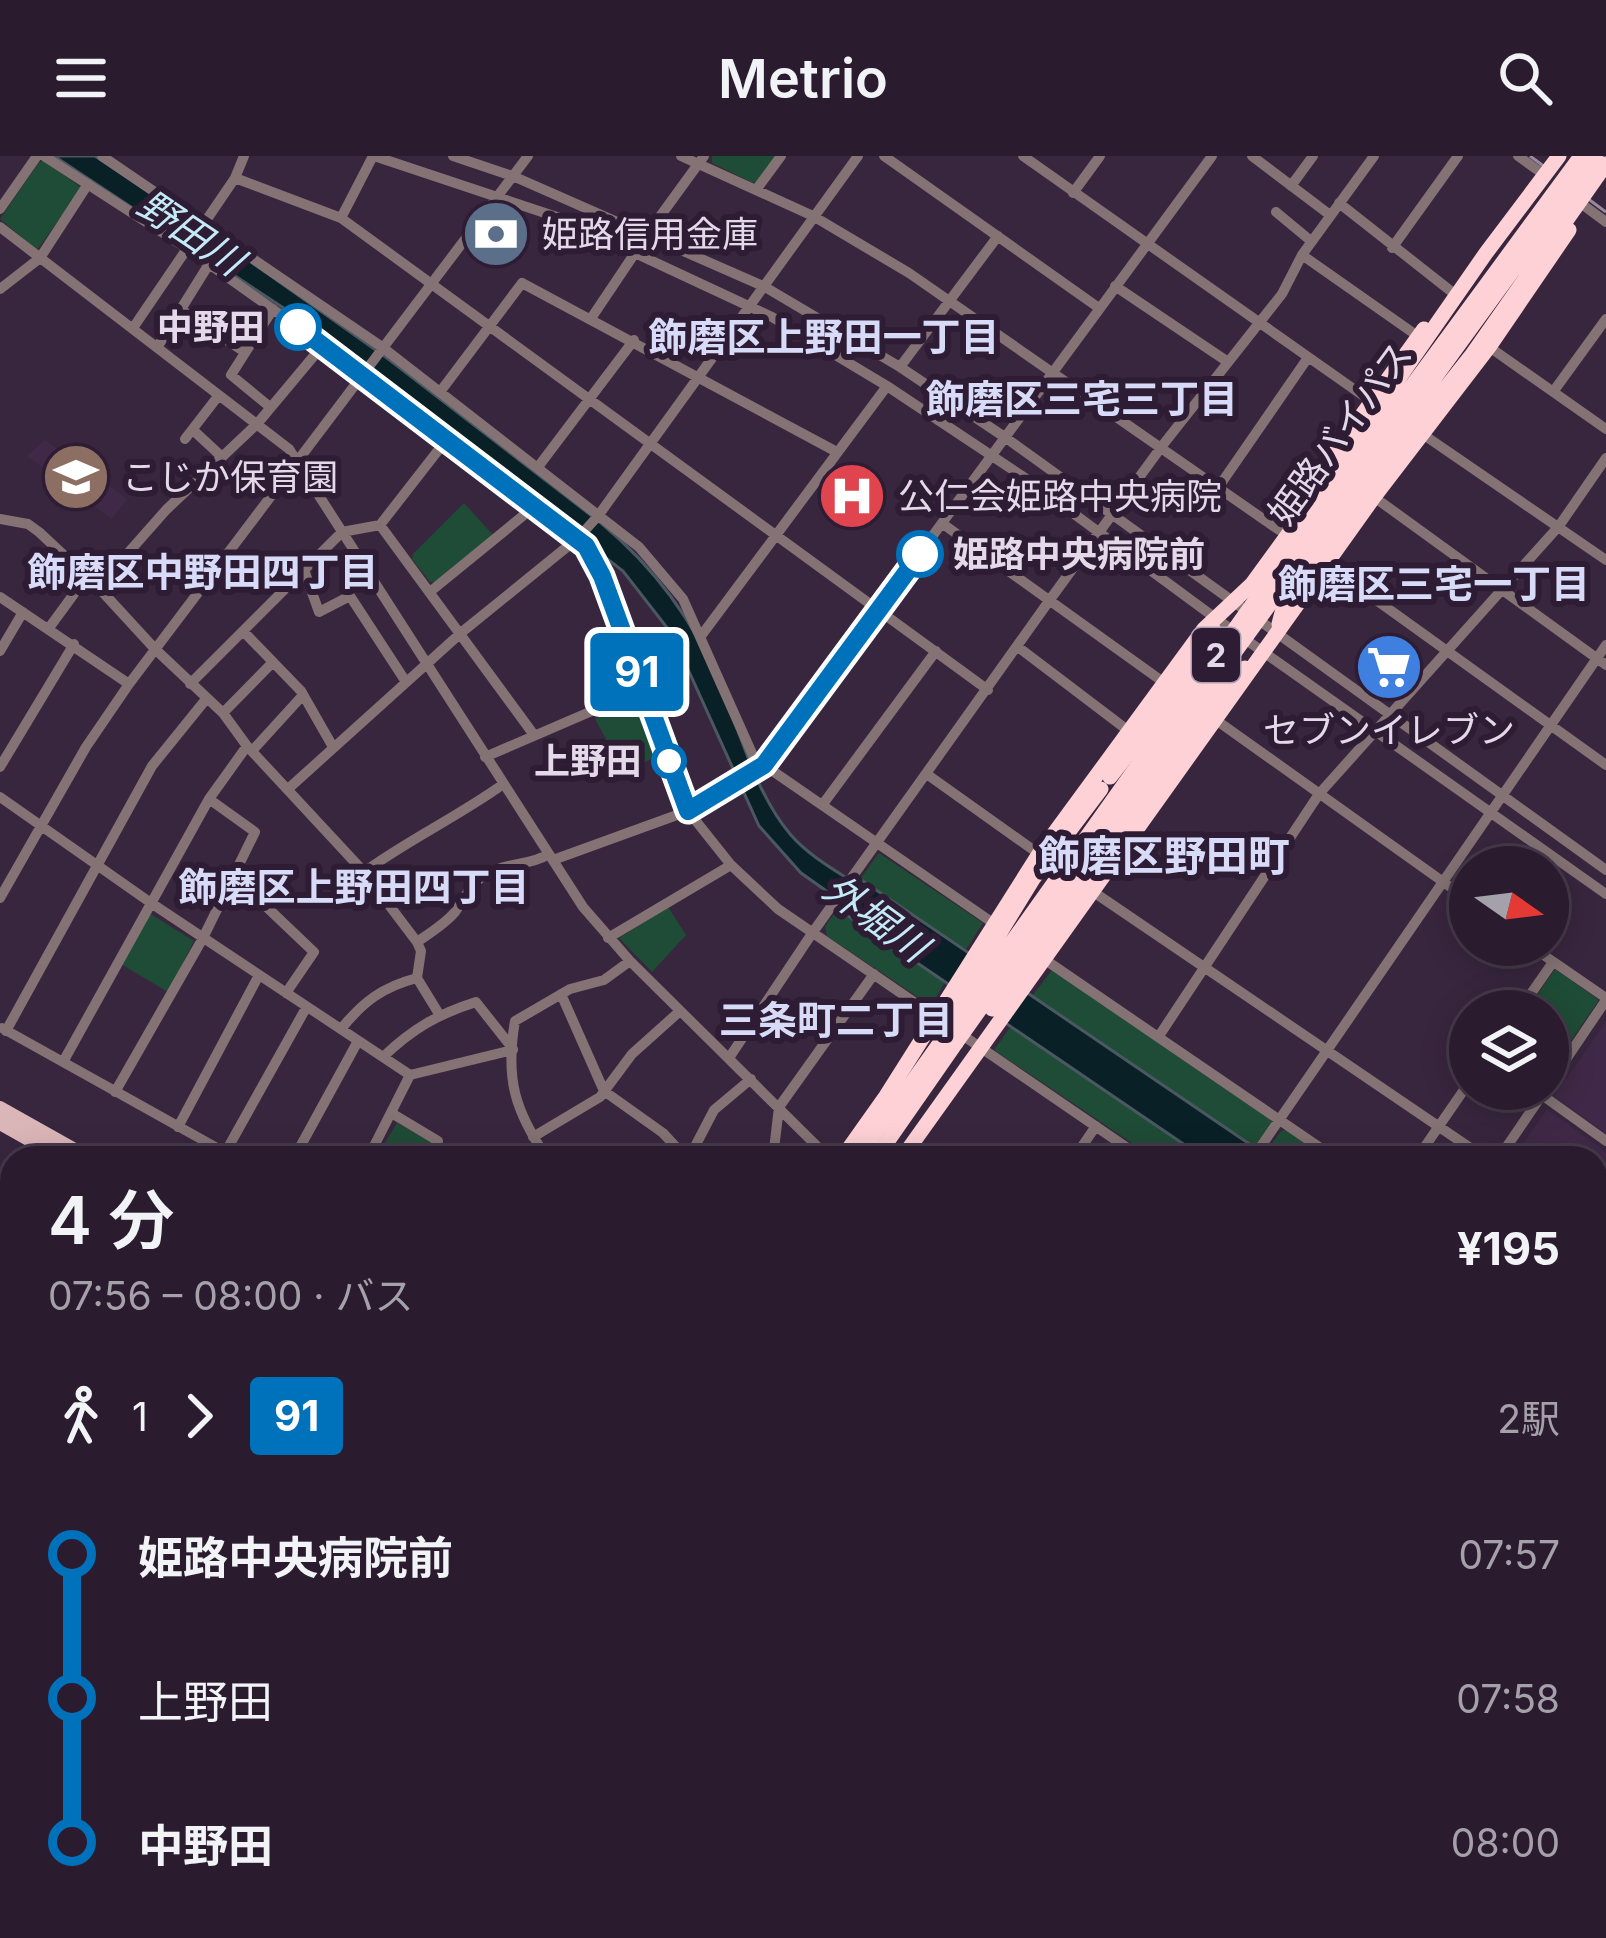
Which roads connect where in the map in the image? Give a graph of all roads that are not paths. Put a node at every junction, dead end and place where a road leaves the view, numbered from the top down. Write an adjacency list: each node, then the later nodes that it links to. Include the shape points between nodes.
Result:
1 (40, 156): 29 (street); 38 (street)
2 (102, 156): 44 (street)
3 (244, 156): 28 (street)
4 (374, 156): 35 (street); 42 (street)
5 (453, 156): 26 (street)
6 (528, 156): 26 (street)
7 (681, 156): 22 (street)
8 (781, 156): 31 (street)
9 (858, 156): 41 (street)
10 (884, 156): 47 (street)
11 (1023, 156): 32 (street)
12 (1100, 156): 32 (street)
13 (1193, 156): 23 (street)
14 (1252, 156): 30 (street)
15 (1313, 156): 30 (street)
16 (1375, 156): 36 (street)
17 (1458, 156): 50 (street)
18 (1518, 156): 25 (street)
19 (1556, 156): 33 (street); 73 (highway, bridge)
20 (1581, 156): 34 (highway, 姫路バイパス / 2, bridge)
21 (1596, 156): 34 (highway, 姫路バイパス / 2, bridge)
22 (701, 160): 31 (street); 46 (street)
23 (1209, 160): 49 (street)
24 (1606, 164): 84 (highway, bridge)
25 (1540, 172): 37 (street); 59 (highway)
26 (514, 176): 35 (street); 46 (street)
27 (1606, 176): 33 (street)
28 (235, 178): 42 (street); 44 (street)
29 (88, 184): 51 (street); 54 (street)
30 (1291, 186): 40 (street)
31 (756, 190): 41 (street)
32 (1072, 193): 49 (street)
33 (1601, 193)
34 (1559, 196): 73 (highway, bridge, via 1536,203); 84 (highway, bridge, via 1559,216); 216 (highway, 姫路バイパス / 2, bridge); 226 (highway, 姫路バイパス / 2, bridge, via 1289,553)
35 (499, 197): 52 (street); 56 (street)
36 (1340, 203): 40 (street); 50 (street)
37 (1585, 206): 43 (street); 75 (highway)
38 (0, 209)
39 (1276, 212): 48 (street)
40 (1330, 215): 48 (street)
41 (813, 216): 60 (street); 61 (street)
42 (341, 218): 56 (street)
43 (1606, 221)
44 (204, 224): 51 (street); 76 (street)
45 (0, 227): 54 (street)
46 (648, 233): 60 (street)
47 (998, 236): 61 (street); 63 (street)
48 (1312, 242): 53 (street)
49 (1144, 244): 57 (street); 68 (street)
50 (1392, 248): 59 (street)
51 (188, 249): 55 (street); 70 (street)
52 (635, 253): 60 (street); 66 (street)
53 (1302, 254): 68 (street); 73 (street)
54 (40, 257): 58 (street); 70 (street)
55 (209, 264): 62 (street); 64 (street)
56 (431, 284): 69 (street); 76 (street)
57 (1115, 286): 63 (street); 79 (street)
58 (0, 289)
59 (1452, 292): 65 (highway)
60 (758, 297): 80 (street); 83 (street); 85 (street)
61 (948, 299): 80 (street); 81 (street)
62 (180, 308): 74 (street); 77 (street)
63 (1100, 308): 81 (street)
64 (273, 309): 72 (street); 77 (street)
65 (1438, 310): 73 (highway); 75 (street)
66 (592, 317): 69 (street, via 522,283); 71 (street)
67 (1606, 319): 87 (street)
68 (1259, 326): 78 (street); 79 (street)
69 (492, 327): 86 (street); 89 (street)
70 (133, 328): 74 (street)
71 (634, 340): 83 (street); 89 (street)
72 (323, 345): 82 (street); 91 (street)
73 (1418, 345): 90 (highway); 128 (highway, bridge)
74 (158, 346): 88 (street)
75 (1489, 346): 87 (street); 94 (highway)
76 (382, 347): 82 (street); 86 (street)
77 (245, 352): 91 (street, via 231,375)
78 (1307, 359): 90 (street); 105 (street)
79 (1228, 362): 98 (street)
80 (900, 367): 95 (street)
81 (1055, 371): 95 (street); 98 (street)
82 (362, 373): 96 (street); 103 (street)
83 (699, 375): 97 (street); 99 (street)
84 (1448, 380): 106 (highway, bridge)
85 (887, 386): 99 (street); 101 (street)
86 (440, 392): 104 (street)
87 (1552, 392): 93 (street)
88 (219, 395): 92 (street); 100 (street, via 189,434)
89 (589, 399): 97 (street); 104 (street)
90 (1372, 402): 94 (street); 114 (highway)
91 (270, 407): 92 (street)
92 (257, 424): 100 (street); 103 (street)
93 (1606, 429)
94 (1424, 435): 106 (highway); 113 (street)
95 (1006, 438): 101 (street); 108 (street)
96 (446, 439): 107 (street); 112 (street)
97 (651, 443): 110 (street); 116 (street)
98 (1162, 446): 105 (street); 108 (street)
99 (835, 451): 116 (street)
100 (221, 456): 123 (street)
101 (993, 456): 111 (street); 117 (street)
102 (1606, 458): 113 (street)
103 (296, 461): 115 (street); 140 (street)
104 (538, 467): 110 (street)
105 (1220, 485): 114 (street)
106 (1373, 489): 120 (highway); 125 (street); 136 (highway, via 1284,605)
107 (535, 506): 118 (street); 124 (street)
108 (1111, 515): 117 (street); 128 (street)
109 (2, 516): 122 (street, via 28,524)
110 (598, 516): 118 (street); 135 (street, via 639,547 683,599)
111 (943, 524): 127 (street); 129 (street)
112 (380, 525): 115 (street); 124 (street)
113 (1559, 526): 119 (street); 125 (street)
114 (1280, 530): 128 (highway)
115 (342, 532): 121 (street); 146 (street)
116 (774, 533): 129 (street); 135 (street)
117 (1098, 534): 127 (street); 131 (street)
118 (578, 538): 134 (street); 151 (street, via 593,556)
119 (1606, 560)
120 (1326, 564): 136 (highway); 143 (street)
121 (304, 570): 133 (street); 147 (street, via 319,612 350,596)
122 (87, 576): 123 (street); 132 (street)
123 (98, 587): 140 (street)
124 (431, 591): 134 (street)
125 (1501, 592): 143 (street); 145 (street)
126 (0, 597): 130 (street)
127 (1049, 601): 139 (street); 150 (street)
128 (1232, 602): 131 (highway); 136 (street)
129 (880, 609): 142 (street); 167 (street)
130 (23, 612): 132 (street); 141 (street)
131 (1218, 620): 136 (street); 150 (highway); 226 (highway, bridge, via 1169,703 1034,879)
132 (49, 628): 137 (street)
133 (243, 631): 144 (street); 149 (street)
134 (462, 632): 146 (street); 161 (street)
135 (701, 636): 167 (street)
136 (1270, 642): 156 (street); 157 (highway); 159 (street); 216 (highway, bridge, via 1219,692 1015,980)
137 (74, 644): 148 (street); 166 (street)
138 (1606, 645): 145 (street)
139 (1018, 647): 152 (street); 160 (street)
140 (155, 649): 148 (street); 149 (street)
141 (0, 650)
142 (936, 651): 152 (street); 175 (street)
143 (1448, 652): 156 (street); 158 (street)
144 (273, 662): 153 (street); 155 (street)
145 (1601, 662): 158 (street)
146 (428, 663): 147 (street); 164 (street)
147 (406, 682): 162 (street)
148 (129, 684): 178 (street)
149 (190, 684): 154 (street)
150 (1166, 684): 160 (highway)
151 (643, 689): 161 (street); 176 (street)
152 (988, 690): 168 (street)
153 (303, 695): 162 (street); 163 (street)
154 (206, 698): 155 (street); 183 (street, via 152,766)
155 (223, 713): 163 (street)
156 (1391, 716): 159 (street); 172 (street)
157 (1216, 720): 171 (street); 189 (highway)
158 (1550, 725): 165 (street); 172 (street)
159 (1378, 731): 171 (street); 177 (street)
160 (1131, 732): 180 (highway)
161 (534, 734): 164 (street)
162 (333, 747): 170 (street)
163 (250, 748): 170 (street); 174 (street)
164 (485, 757): 169 (street)
165 (1606, 765)
166 (0, 767)
167 (761, 767): 175 (street); 176 (street)
168 (928, 775): 179 (street); 180 (street)
169 (502, 785): 181 (street); 185 (street)
170 (288, 788): 185 (street)
171 (1318, 794): 187 (street); 201 (street)
172 (1501, 795): 177 (street); 184 (street)
173 (0, 797): 178 (street)
174 (209, 799): 186 (street, via 255,832); 192 (street)
175 (823, 805): 179 (street)
176 (688, 811): 181 (street); 182 (street)
177 (1490, 811): 187 (street); 190 (street)
178 (42, 825): 183 (street); 191 (street)
179 (878, 845): 193 (street); 194 (street)
180 (1040, 854): 193 (highway)
181 (551, 857): 196 (street); 197 (street, via 484,876 452,916)
182 (731, 865): 194 (street); 196 (street)
183 (97, 866): 192 (street); 212 (street)
184 (1606, 870)
185 (364, 872): 197 (street)
186 (234, 877): 195 (street); 205 (street, via 314,952)
187 (1442, 881): 188 (street); 219 (street)
188 (1449, 886)
189 (1095, 892): 198 (highway); 201 (street)
190 (1606, 894)
191 (0, 898)
192 (151, 903): 195 (street); 223 (street)
193 (990, 928): 198 (street); 209 (highway)
194 (813, 932): 202 (street); 222 (street)
195 (203, 938): 203 (street); 228 (street)
196 (608, 938): 199 (street)
197 (417, 942): 204 (street)
198 (1045, 960): 214 (street); 217 (highway)
199 (630, 961): 206 (street); 210 (street)
200 (1559, 966): 207 (street)
201 (1204, 967): 214 (street); 219 (street)
202 (874, 974): 209 (street); 229 (street)
203 (259, 975): 205 (street); 239 (street)
204 (417, 979): 211 (street); 213 (street, via 384,988)
205 (286, 993): 208 (street)
206 (562, 994): 218 (street, via 515,1022); 227 (street)
207 (1606, 999): 220 (street)
208 (306, 1008): 213 (street); 245 (street)
209 (939, 1010): 217 (street); 254 (highway)
210 (680, 1011): 222 (street); 227 (street)
211 (439, 1014): 218 (street, via 476,1002); 221 (street)
212 (3, 1029): 223 (street)
213 (341, 1029): 215 (street)
214 (1159, 1036): 235 (street)
215 (358, 1041): 221 (street); 246 (street)
216 (956, 1043): 256 (highway, 姫路バイパス / 2)
217 (981, 1048): 237 (street); 257 (highway)
218 (513, 1050): 224 (street); 240 (street, via 513,1093)
219 (1326, 1051): 235 (street); 238 (street)
220 (1569, 1054)
221 (383, 1057): 224 (street)
222 (729, 1058): 225 (street)
223 (63, 1062): 228 (street)
224 (410, 1075): 234 (street)
225 (751, 1078): 229 (street); 251 (street, via 714,1110)
226 (912, 1081): 255 (highway, 姫路バイパス / 2, bridge)
227 (604, 1091): 240 (street); 250 (street)
228 (116, 1092): 239 (street)
229 (779, 1107): 252 (street); 253 (street)
230 (0, 1108): 243 (main road)
231 (1450, 1110): 238 (street)
232 (1531, 1110): 264 (street)
233 (1569, 1110): 241 (street)
234 (393, 1114): 247 (street); 248 (street)
235 (1278, 1119): 260 (street); 261 (street)
236 (0, 1123): 242 (main road)
237 (1096, 1126): 258 (street); 259 (street)
238 (1438, 1126): 262 (street); 263 (street)
239 (178, 1127): 244 (street)
240 (533, 1138): 249 (street)
241 (1606, 1141)
242 (41, 1146)
243 (68, 1146)
244 (213, 1146)
245 (235, 1146)
246 (301, 1146)
247 (375, 1146)
248 (437, 1146)
249 (539, 1146)
250 (675, 1146)
251 (694, 1146)
252 (774, 1146)
253 (817, 1146)
254 (850, 1146)
255 (866, 1146)
256 (884, 1146)
257 (911, 1146)
258 (1082, 1146)
259 (1125, 1146)
260 (1261, 1146)
261 (1317, 1146)
262 (1426, 1146)
263 (1467, 1146)
264 (1507, 1146)

